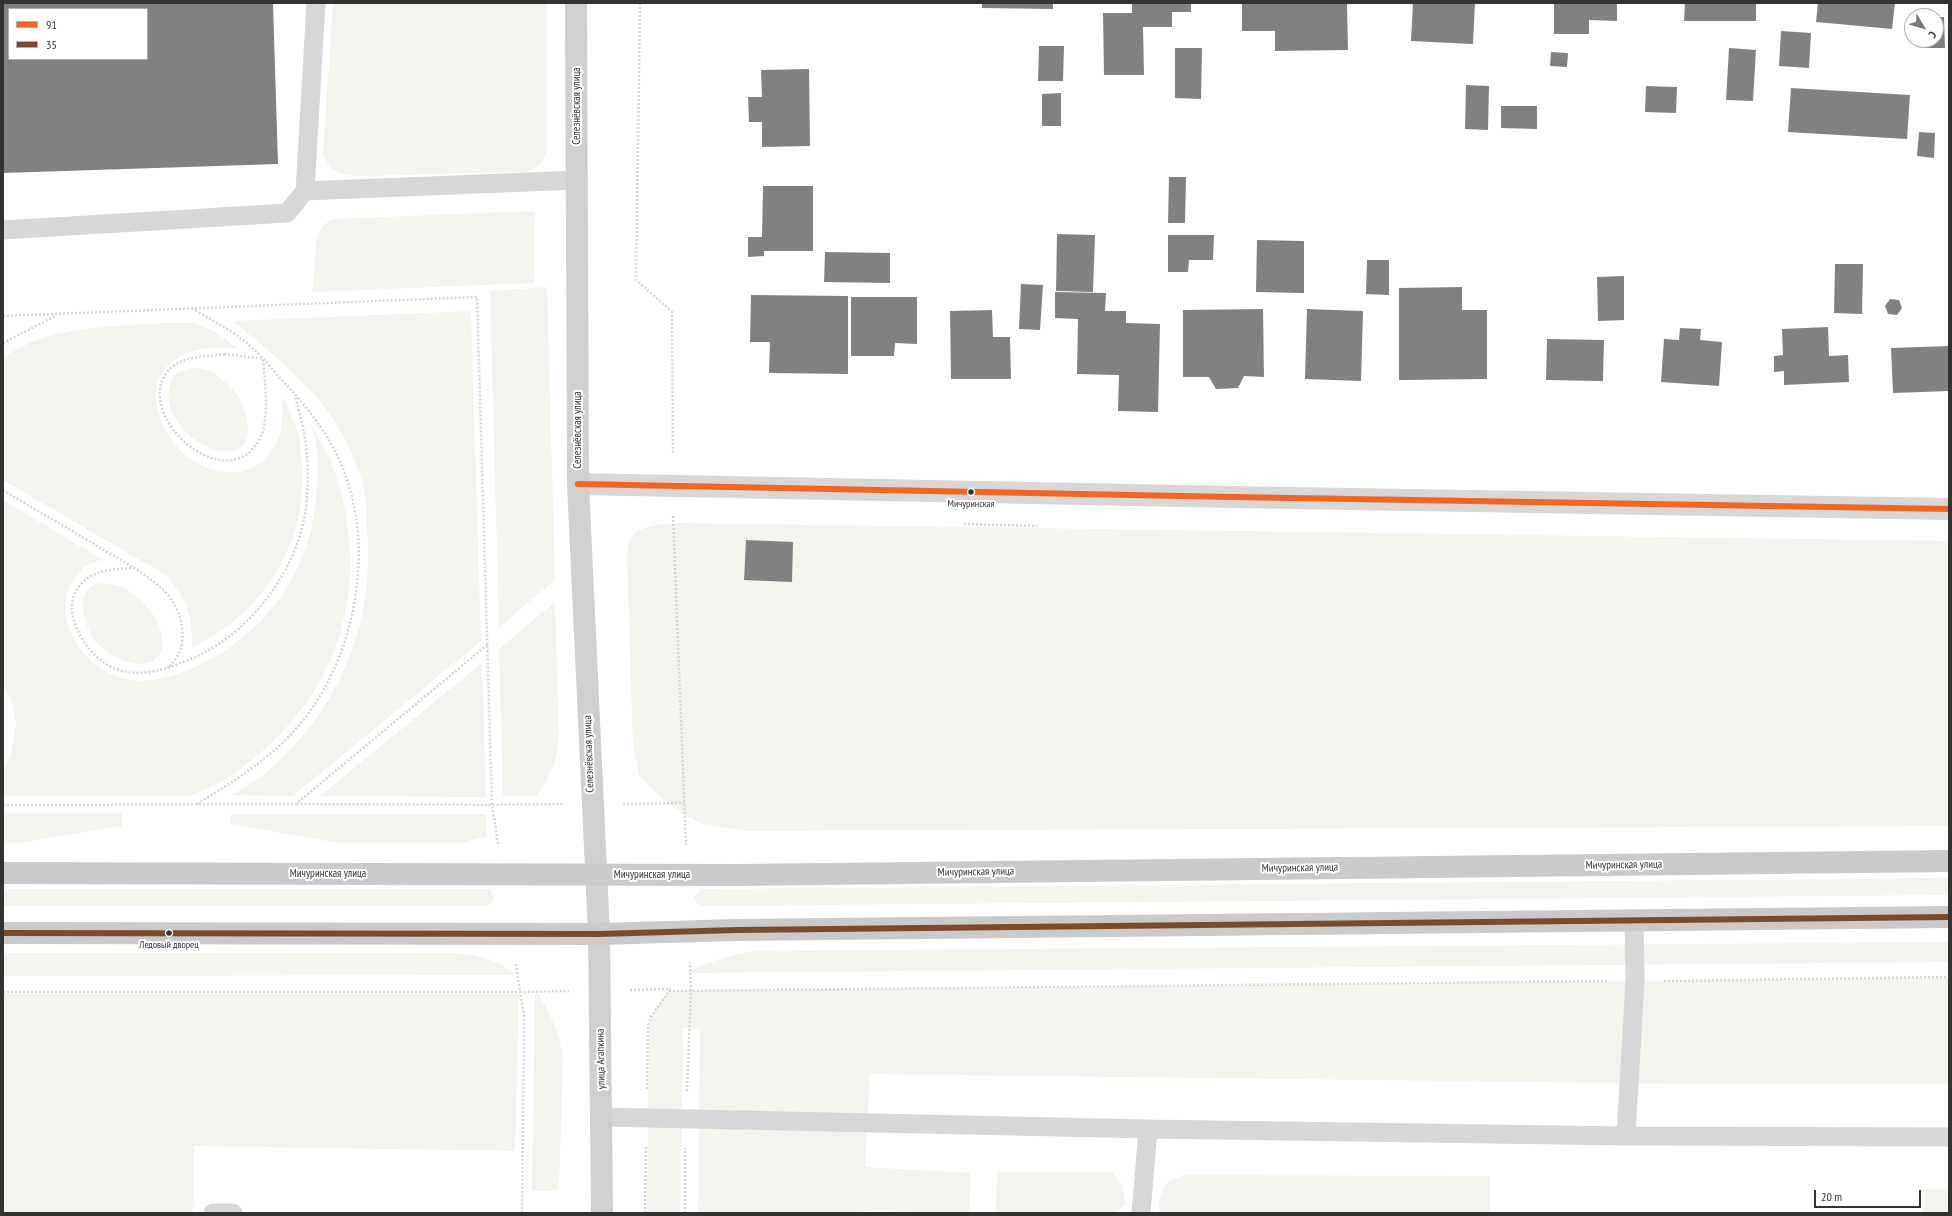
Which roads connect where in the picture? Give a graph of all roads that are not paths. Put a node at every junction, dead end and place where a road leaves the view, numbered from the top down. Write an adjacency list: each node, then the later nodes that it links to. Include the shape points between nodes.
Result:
1 (316, 3): 4 (lane)
2 (576, 3): 3 (street, Селезнёвская улица)
3 (577, 180): 4 (lane); 6 (street, Селезнёвская улица)
4 (304, 191): 5 (lane, via 287,213)
5 (3, 230)
6 (578, 484): 7 (street); 10 (street, Селезнёвская улица)
7 (1949, 508)
8 (1949, 861): 10 (main road, Мичуринская улица)
9 (3, 873): 10 (main road, Мичуринская улица)
10 (595, 874): 11 (street, Селезнёвская улица)
11 (597, 905): 15 (street, улица Агапкина)
12 (1949, 917): 13 (main road)
13 (1634, 920): 15 (main road); 18 (lane, via 1635,981)
14 (3, 933): 15 (main road)
15 (599, 934): 16 (street, улица Агапкина)
16 (602, 1117): 17 (lane); 22 (street, улица Агапкина)
17 (1148, 1129): 18 (lane); 23 (lane)
18 (1626, 1136): 19 (lane)
19 (1949, 1137)
20 (213, 1213): 21 (lane)
21 (233, 1213)
22 (602, 1213)
23 (1141, 1213)

